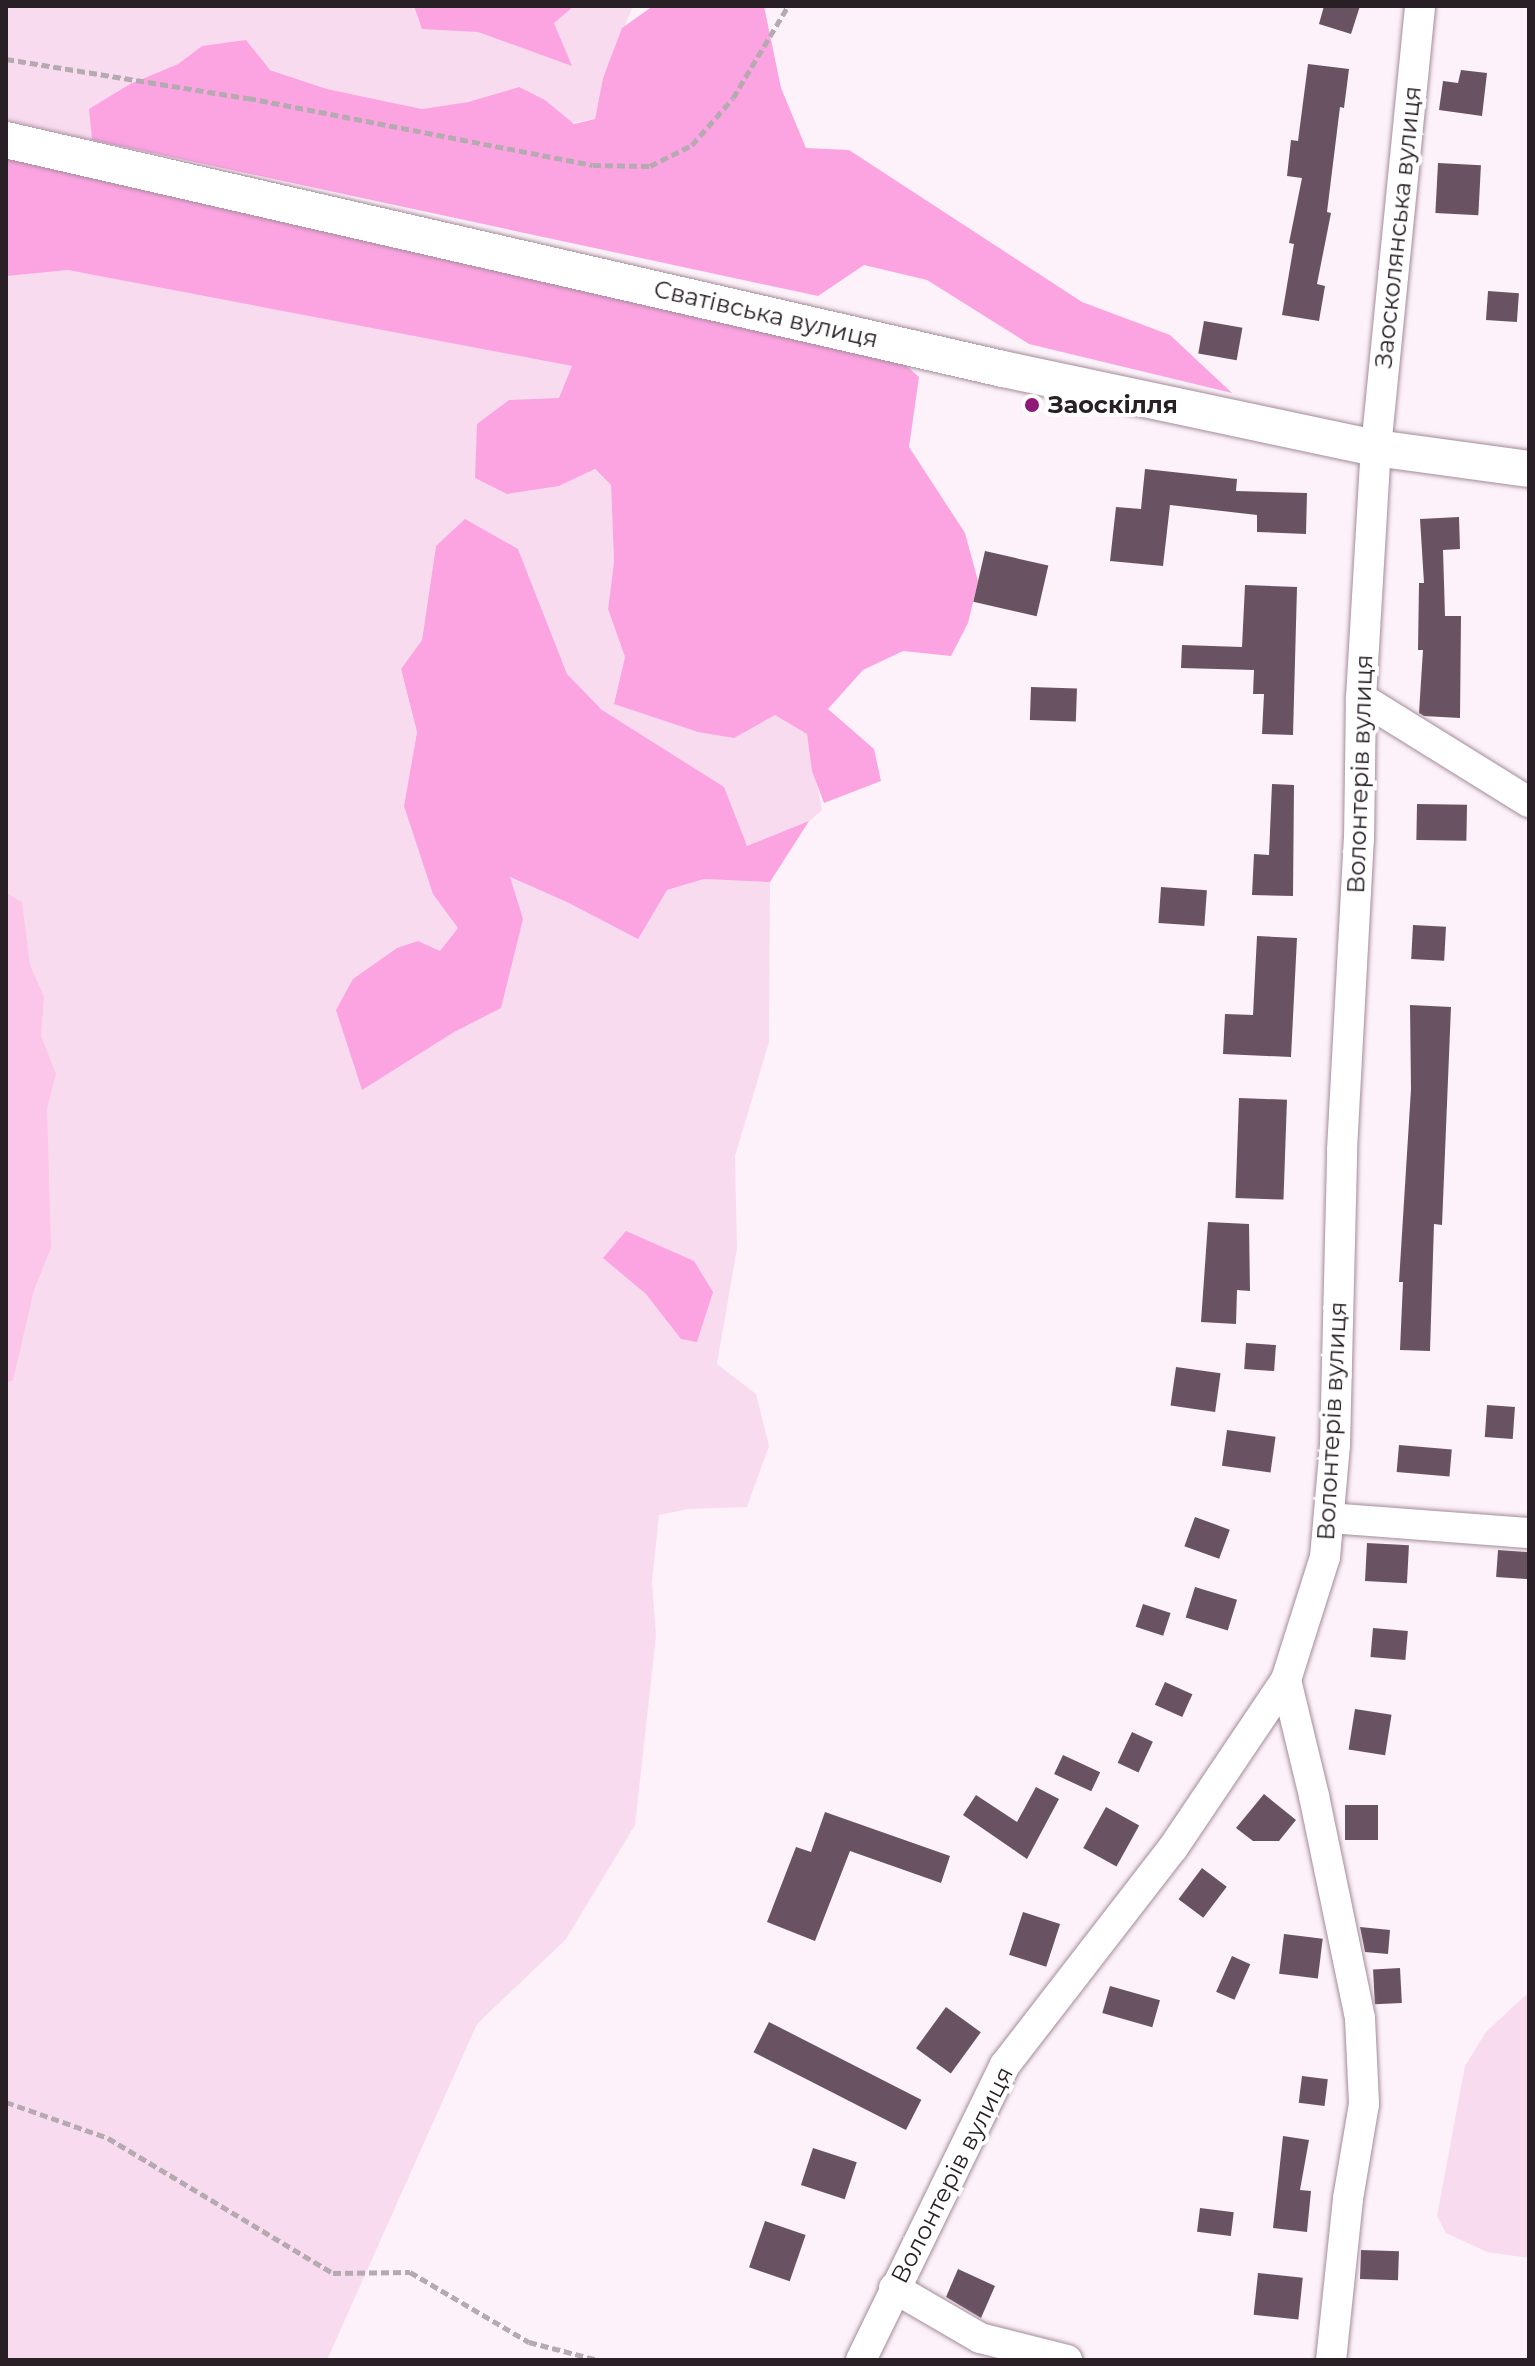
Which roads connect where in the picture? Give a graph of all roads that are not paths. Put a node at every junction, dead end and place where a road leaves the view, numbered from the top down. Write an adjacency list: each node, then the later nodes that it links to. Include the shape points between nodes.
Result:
1 (1412, 10): 3 (street, Заосколянська вулиця)
2 (6, 140): 3 (main road, Сватівська вулиця, via 988,365)
3 (1376, 448): 4 (main road, Сватівська вулиця); 5 (street, Волонтерів вулиця)
4 (1529, 469)
5 (1361, 698): 6 (street); 7 (street, Волонтерів вулиця)
6 (1529, 802)
7 (1329, 1518): 8 (street); 9 (street, Волонтерів вулиця, via 1325,1557)
8 (1529, 1533)
9 (1286, 1680): 10 (street, Волонтерів вулиця, via 1173,1848 1005,2065); 13 (street, via 1360,2018 1364,2104)
10 (894, 2288): 11 (street, Волонтерів вулиця); 12 (street, via 980,2338)
11 (861, 2360)
12 (1067, 2360)
13 (1331, 2360)

